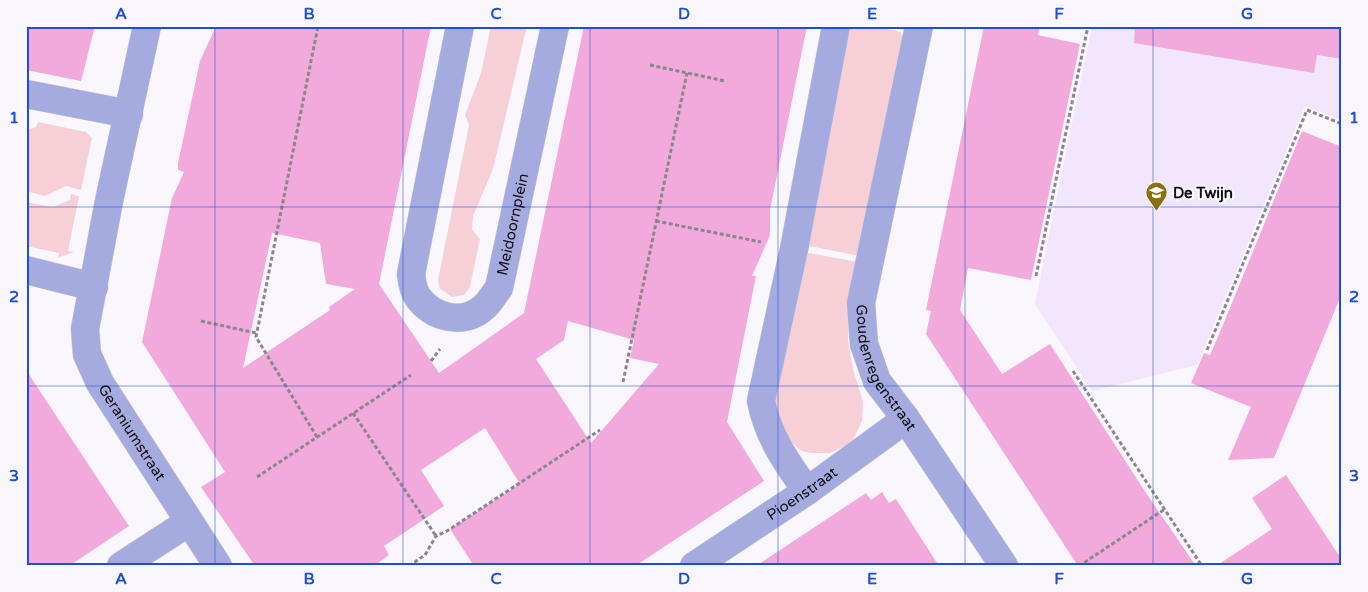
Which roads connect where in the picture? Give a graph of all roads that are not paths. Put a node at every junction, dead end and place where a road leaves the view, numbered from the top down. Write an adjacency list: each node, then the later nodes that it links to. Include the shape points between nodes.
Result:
1 (147, 26): 7 (street, Geraniumstraat)
2 (460, 26): 3 (street, Meidoornplein, via 411,274 416,295 429,309 447,318 472,315 484,307 498,288)
3 (555, 26)
4 (836, 26): 11 (street, via 762,400 765,421 776,448)
5 (919, 26): 10 (street, Goudenregenstraat, via 861,303 864,344 877,381)
6 (26, 94): 7 (street)
7 (129, 114): 9 (street, Geraniumstraat)
8 (26, 270): 9 (street)
9 (94, 286): 12 (street, Geraniumstraat, via 85,329 87,354 100,384)
10 (906, 419): 11 (street, Pioenstraat); 16 (street, Goudenregenstraat)
11 (807, 491): 15 (street, Pioenstraat)
12 (189, 522): 13 (street); 14 (street, Geraniumstraat)
13 (120, 566)
14 (218, 566)
15 (694, 566)
16 (1004, 566)

